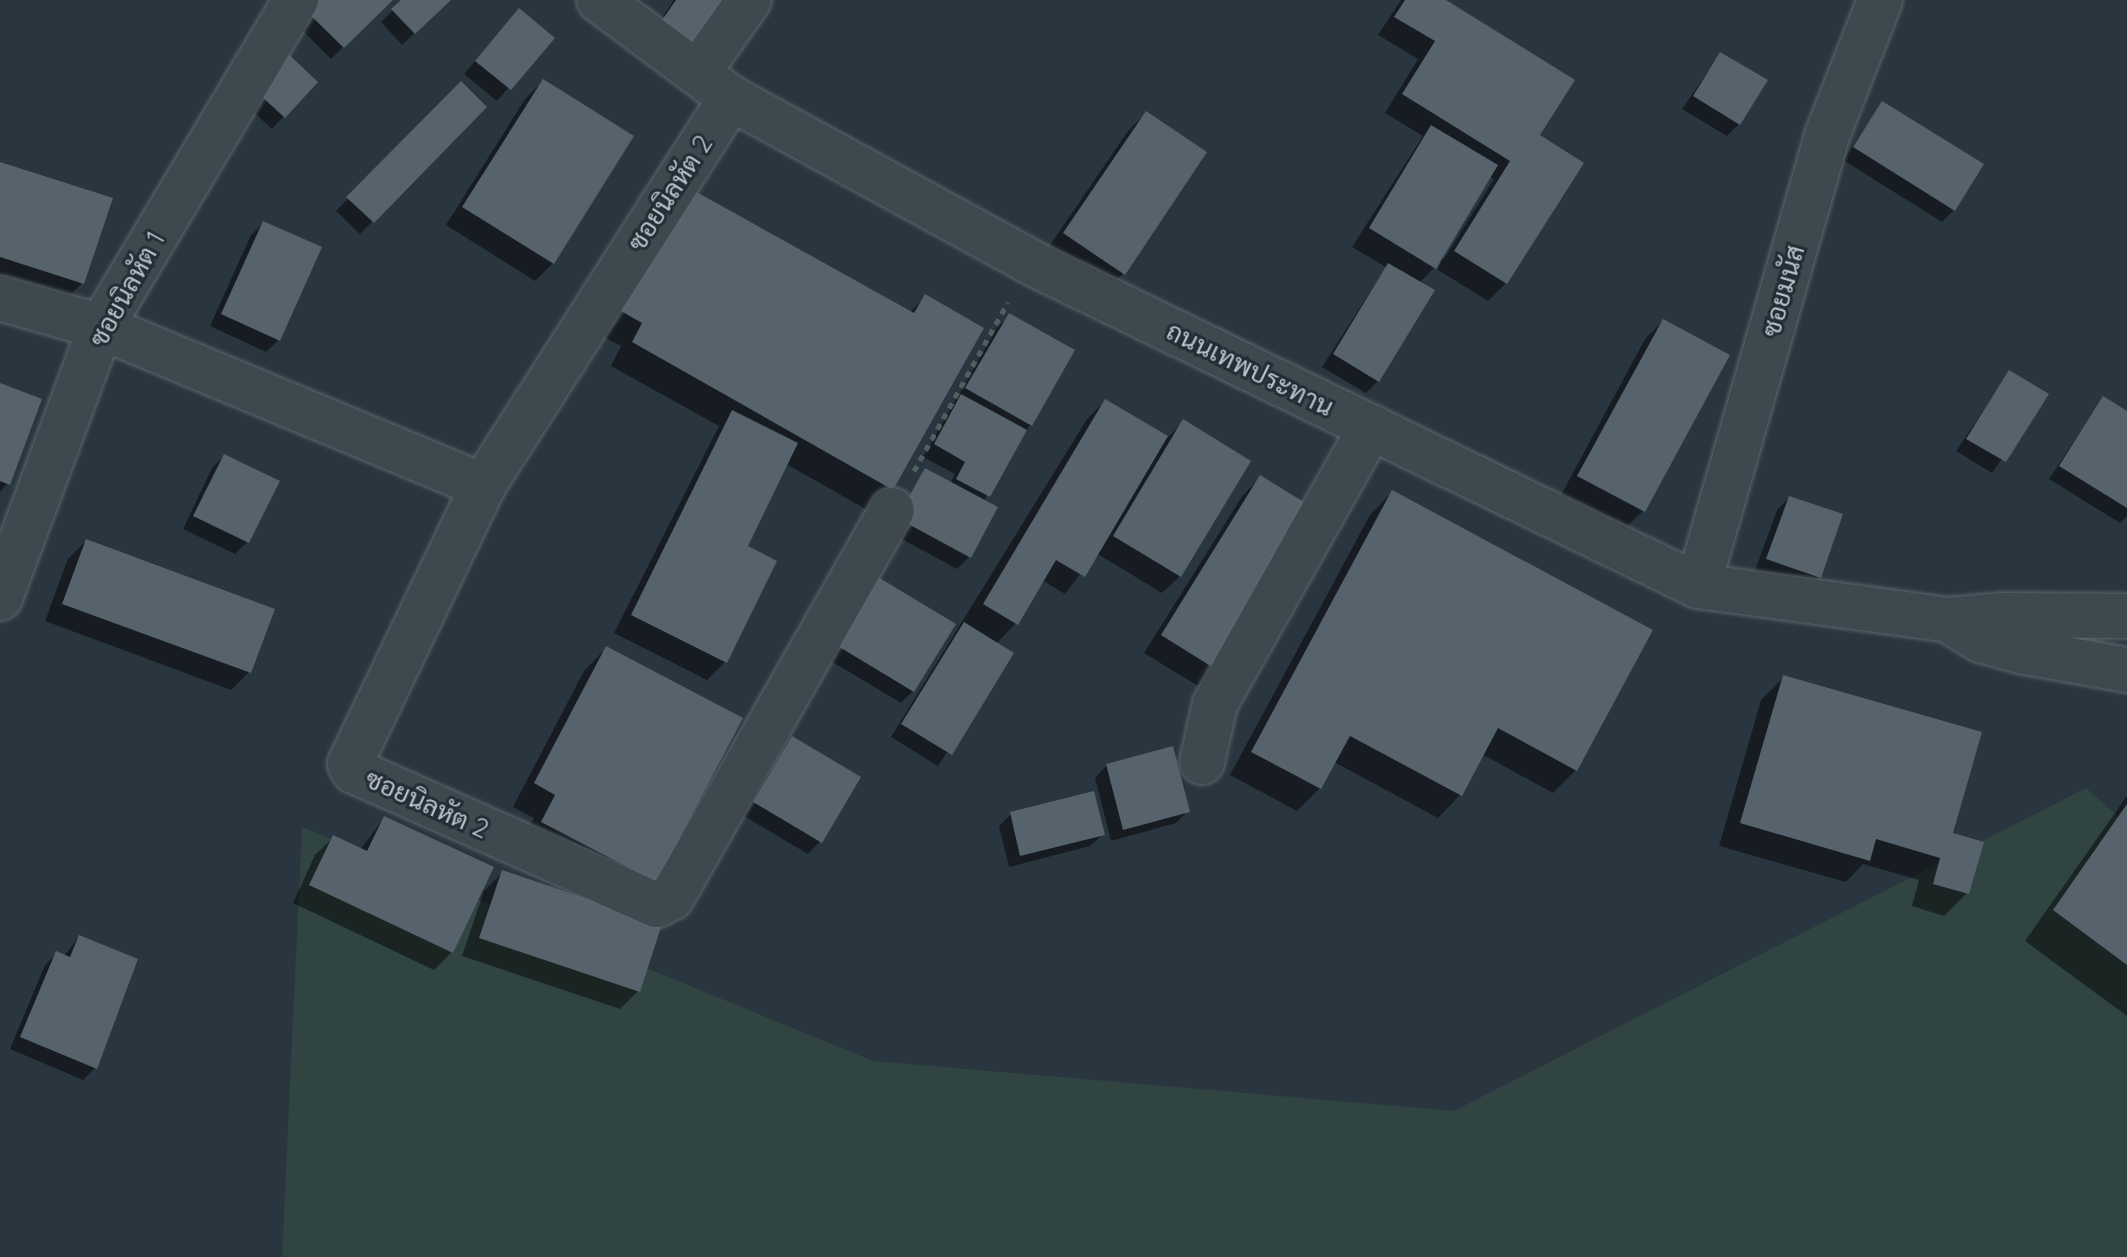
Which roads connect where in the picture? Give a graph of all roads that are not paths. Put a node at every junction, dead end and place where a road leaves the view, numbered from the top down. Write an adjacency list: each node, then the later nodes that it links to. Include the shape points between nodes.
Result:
1 (296, 0): 7 (street, ซอยนิลหัต 1)
2 (599, 0): 5 (street, ถนนเทพประทาน)
3 (749, 0): 5 (street, ซอยนิลหัต 2)
4 (1880, 0): 11 (street, ซอยมนัส, via 1828,133)
5 (715, 85): 8 (street, ถนนเทพประทาน, via 1030,262); 9 (street, ซอยนิลหัต 2)
6 (0, 298): 7 (street)
7 (101, 327): 9 (street); 12 (street, ซอยนิลหัต 1)
8 (1371, 427): 11 (street, ถนนเทพประทาน); 16 (street, via 1215,704)
9 (483, 486): 10 (street, ซอยนิลหัต 2, via 350,764 657,905 680,883)
10 (892, 510)
11 (1698, 586): 14 (street, ถนนเทพประทาน)
12 (0, 598)
13 (2127, 616): 14 (street, ถนนเทพประทาน)
14 (1948, 620): 15 (street, ถนนเทพประทาน, via 1981,640 2020,651)
15 (2127, 670)
16 (1202, 762)

